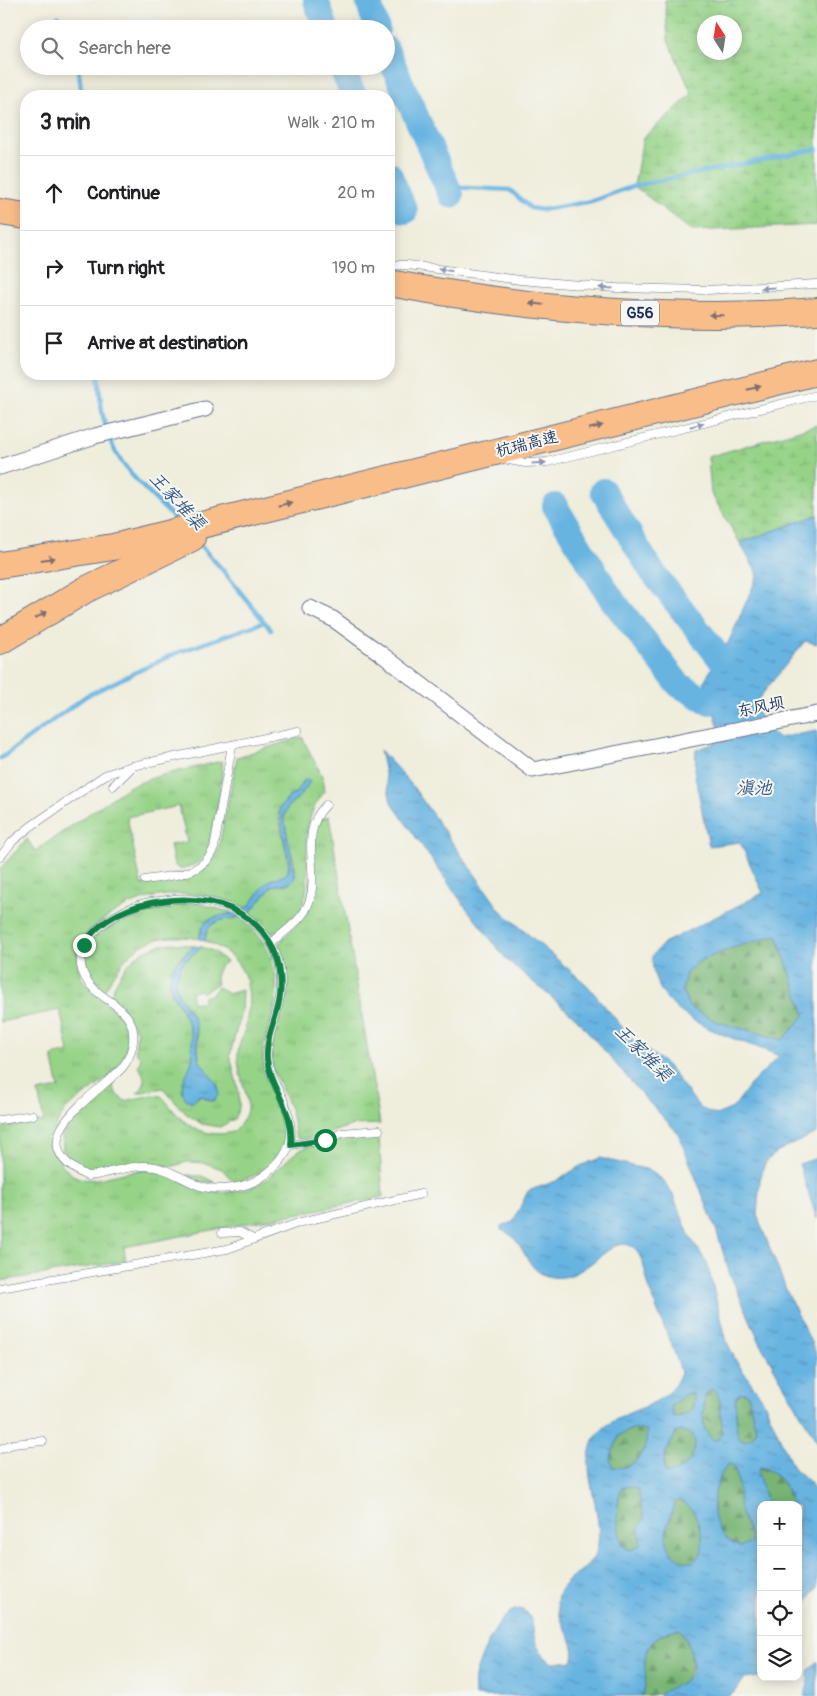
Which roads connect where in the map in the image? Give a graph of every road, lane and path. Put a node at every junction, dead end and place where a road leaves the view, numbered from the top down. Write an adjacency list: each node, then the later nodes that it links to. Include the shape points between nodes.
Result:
1 (0, 212): 2 (highway)
2 (20, 215)
3 (395, 266): 5 (lane, one-way to 3, via 707,290 624,289)
4 (395, 284): 6 (highway, G56, one-way to 4, via 727,315 622,312 508,301)
5 (817, 284)
6 (817, 311)
7 (817, 372): 10 (highway, 杭瑞高速, one-way to 7)
8 (817, 396): 10 (lane, one-way to 8, via 490,456 525,463 547,462)
9 (205, 409): 11 (street, via 95,436)
10 (464, 460): 12 (highway, 杭瑞高速, one-way to 10)
11 (0, 467)
12 (237, 515): 13 (highway, one-way to 12, via 113,547); 15 (highway, one-way to 12, via 85,590)
13 (0, 565)
14 (310, 608): 16 (street, 东风坝, via 333,619 380,652 533,770)
15 (0, 641)
16 (817, 714)
17 (298, 731): 18 (lane)
18 (232, 745): 19 (lane); 23 (lane, via 210,857 195,870)
19 (132, 766): 20 (lane); 22 (lane, via 105,775 30,827)
20 (113, 786)
21 (326, 805): 24 (lane, via 315,818 310,834 312,876 308,904 299,918)
22 (0, 857)
23 (145, 880)
24 (272, 943): 28 (lane, via 279,971 280,996 267,1059 287,1112); 28 (lane, via 238,911 216,902 184,899 137,905 90,935 81,957 87,981 130,1022 133,1042 128,1061 114,1077 70,1113 59,1131 58,1142 65,1161 88,1176 150,1166 202,1186 218,1188 249,1184 262,1178 286,1155)
25 (33, 1114): 26 (lane)
26 (0, 1120)
27 (379, 1130): 28 (lane, via 352,1132)
28 (291, 1145)
29 (421, 1194): 31 (lane, via 301,1222)
30 (222, 1234): 31 (lane, via 240,1232)
31 (253, 1239): 32 (lane, via 227,1249)
32 (0, 1288)
33 (43, 1441): 34 (lane)
34 (0, 1449)

